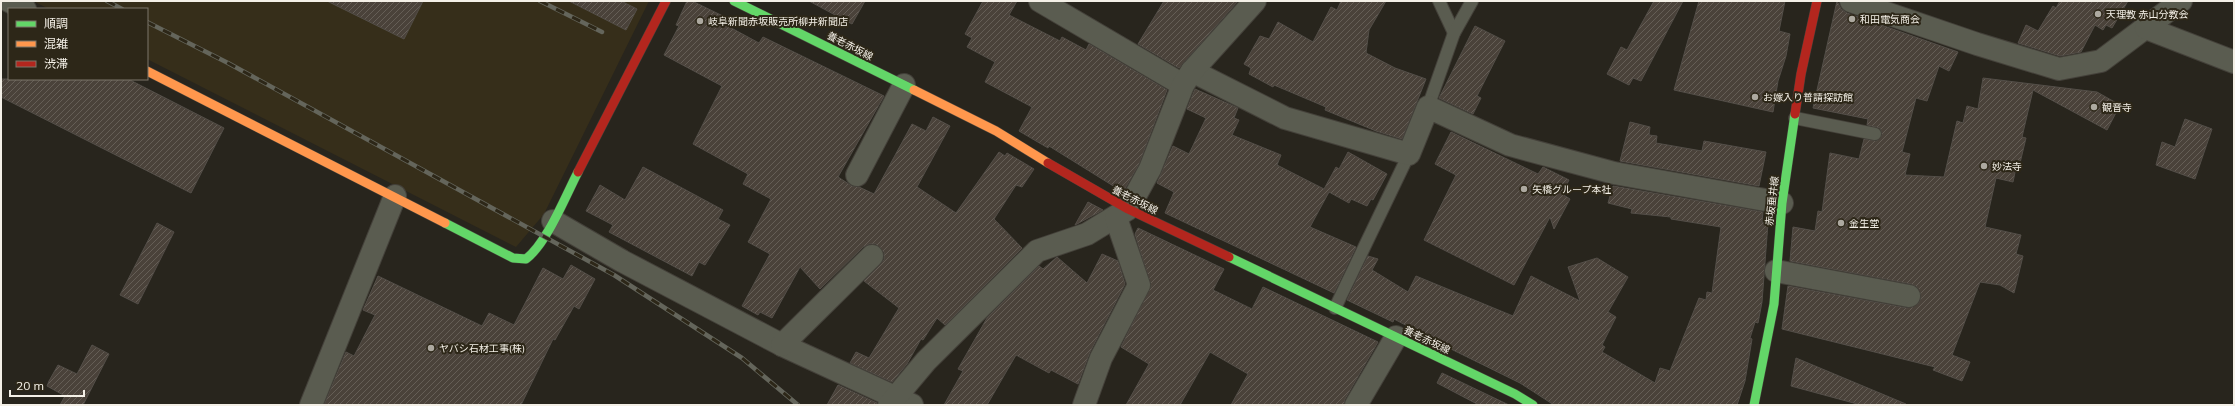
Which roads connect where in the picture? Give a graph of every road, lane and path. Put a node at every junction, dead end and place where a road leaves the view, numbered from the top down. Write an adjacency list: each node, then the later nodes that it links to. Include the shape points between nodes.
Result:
1 (9, 1): 11 (street)
2 (666, 1): 26 (main road)
3 (734, 1): 17 (main road, 養老赤坂線)
4 (1040, 1): 16 (street)
5 (1255, 1): 16 (street)
6 (1438, 1): 13 (lane)
7 (1472, 1): 13 (lane)
8 (1817, 1): 19 (main road, 赤坂垂井線, via 1801,74)
9 (1850, 1): 12 (street, via 2058,69 2101,61)
10 (2181, 1): 12 (street)
11 (23, 8)
12 (2146, 28): 14 (street)
13 (1454, 33): 18 (lane)
14 (2234, 62)
15 (148, 72): 23 (main road)
16 (1188, 78): 21 (street, via 1285,118); 25 (street, via 1150,169)
17 (904, 85): 22 (street); 25 (main road, 養老赤坂線, via 996,131)
18 (1428, 107): 21 (street); 24 (street, via 1510,145 1614,173)
19 (1795, 118): 20 (lane); 24 (main road, 赤坂垂井線)
20 (1875, 134)
21 (1409, 154): 30 (lane)
22 (856, 175)
23 (395, 196): 26 (main road, via 514,258 526,259 535,252); 34 (street)
24 (1782, 203): 28 (main road, 赤坂垂井線)
25 (1122, 213): 30 (main road, 養老赤坂線); 33 (street, via 1087,234 1037,252 926,361); 35 (street, via 1139,285 1101,358)
26 (552, 221): 32 (street)
27 (872, 256): 32 (street)
28 (1776, 272): 29 (street); 38 (main road, 赤坂垂井線, via 1774,304)
29 (1908, 296)
30 (1335, 308): 31 (main road, 養老赤坂線)
31 (1396, 337): 36 (street); 37 (main road, 養老赤坂線)
32 (782, 345): 33 (street)
33 (899, 402)
34 (311, 405)
35 (1084, 405)
36 (1356, 405)
37 (1533, 405)
38 (1754, 405)

